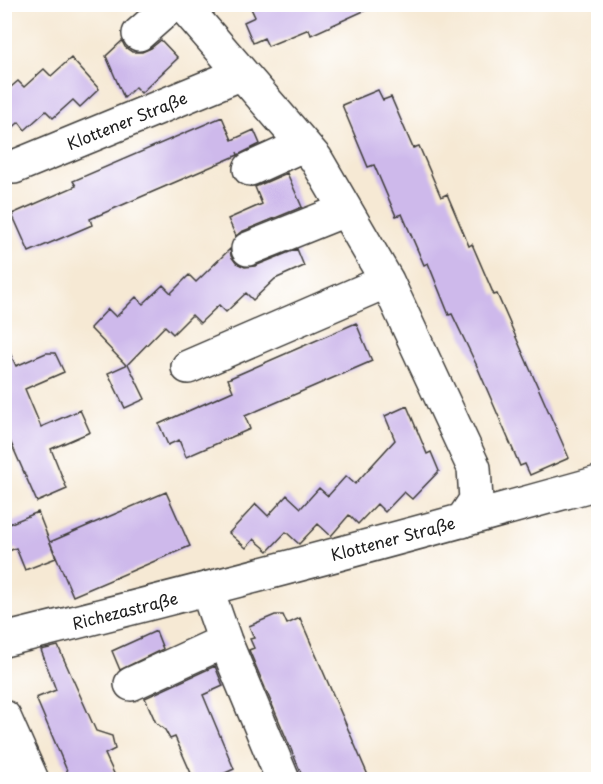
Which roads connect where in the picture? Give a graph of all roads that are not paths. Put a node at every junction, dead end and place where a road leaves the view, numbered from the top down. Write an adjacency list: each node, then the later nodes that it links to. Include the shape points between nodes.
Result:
1 (173, 4): 3 (street)
2 (182, 4): 4 (street, Klottener Straße)
3 (140, 34)
4 (240, 74): 5 (street, Klottener Straße); 6 (street, Klottener Straße)
5 (303, 146): 7 (street); 8 (street, Klottener Straße, via 316,159)
6 (14, 167)
7 (250, 169)
8 (345, 210): 9 (street); 10 (street, Klottener Straße)
9 (248, 249)
10 (387, 281): 11 (street); 13 (street, Klottener Straße, via 474,468 476,500)
11 (188, 367)
12 (598, 483): 13 (street)
13 (462, 521): 14 (street, Klottener Straße)
14 (245, 578): 15 (street, Richezastraße)
15 (207, 590): 16 (street, Richezastraße); 17 (street)
16 (4, 640)
17 (225, 642): 18 (street); 21 (street)
18 (131, 684)
19 (4, 717): 20 (street)
20 (32, 780)
21 (283, 780)

